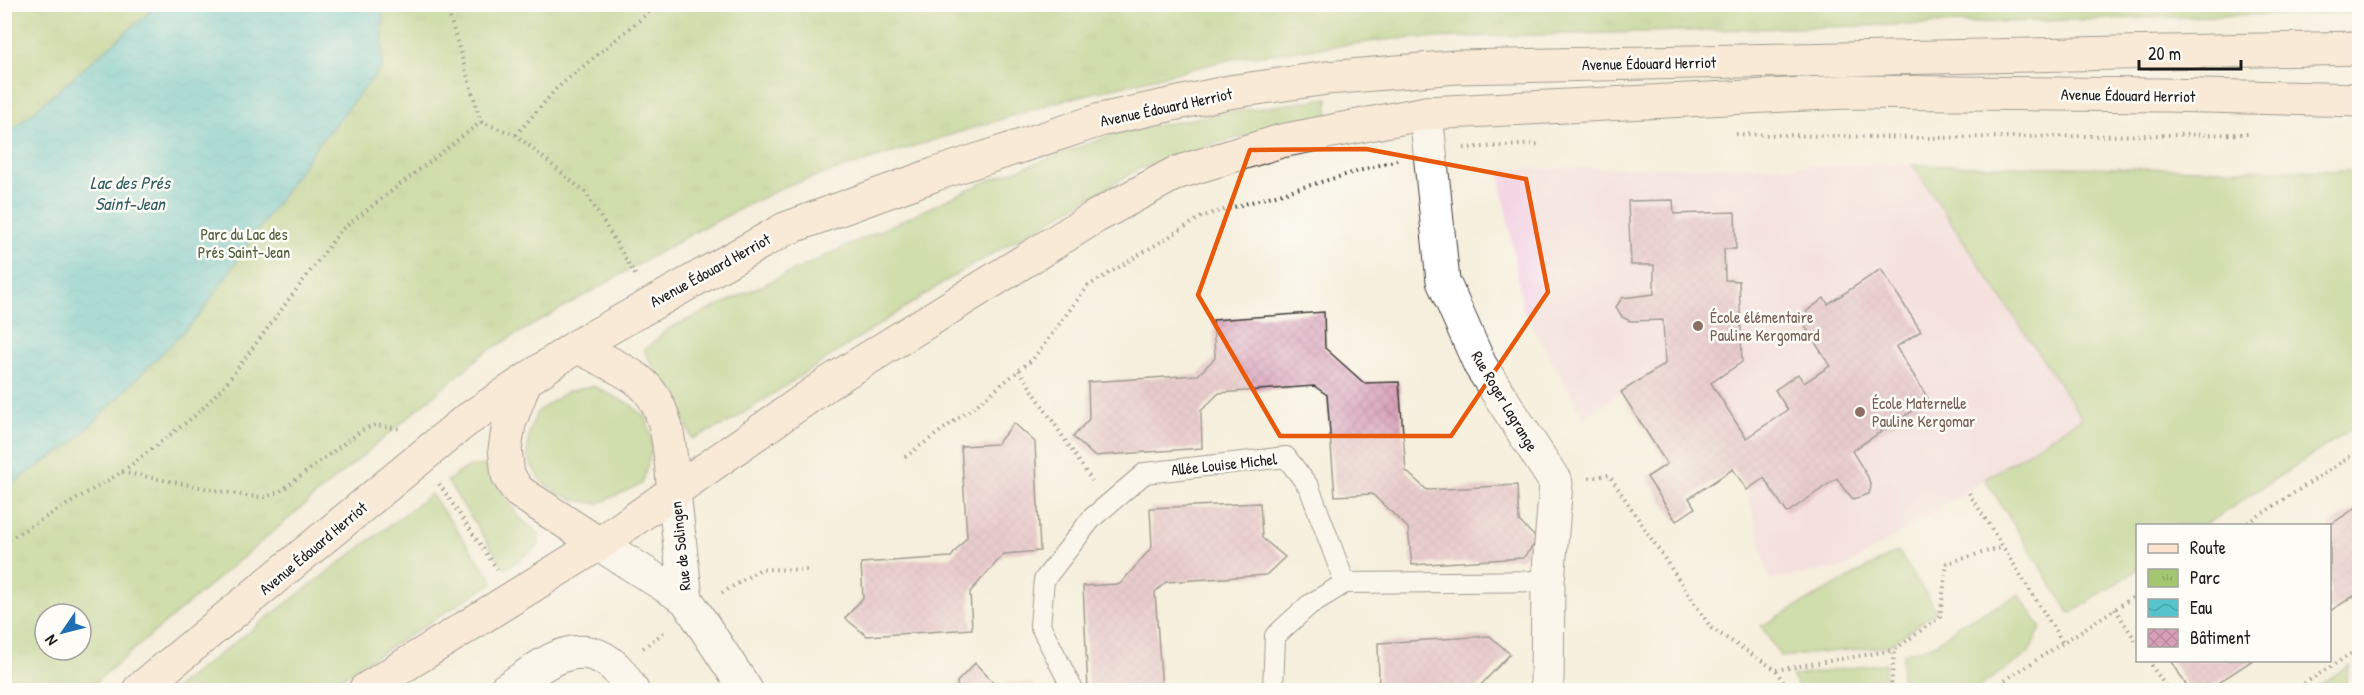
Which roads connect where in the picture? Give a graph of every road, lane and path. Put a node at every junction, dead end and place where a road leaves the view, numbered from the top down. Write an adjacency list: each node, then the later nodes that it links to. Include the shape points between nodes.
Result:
1 (446, 4): 6 (path)
2 (659, 4): 9 (path, via 557,88)
3 (2360, 48): 13 (main road, Avenue Édouard Herriot, via 1456,67 1327,78 1229,92 1100,120 785,229)
4 (2360, 100): 5 (main road, Avenue Édouard Herriot, via 1847,92)
5 (1426, 114): 11 (street, Rue Roger Lagrange); 21 (main road, Avenue Édouard Herriot, via 1281,141 1176,173 1095,217 830,381)
6 (481, 122): 9 (path); 19 (path, via 341,230 225,385 197,414)
7 (1731, 134): 8 (path, via 1922,138)
8 (2259, 134)
9 (516, 135): 12 (path, via 586,193)
10 (1546, 144): 11 (path)
11 (1430, 150): 14 (path, via 1203,216 1088,286 1033,359); 20 (street, Rue Roger Lagrange, via 1443,281 1480,365)
12 (638, 280)
13 (577, 346): 15 (main road, Avenue Édouard Herriot); 21 (main road, via 639,380 650,394 662,415 669,441)
14 (1019, 370): 17 (path); 23 (path)
15 (525, 381): 18 (main road, Avenue Édouard Herriot, via 464,422); 26 (main road, via 509,424 505,449 508,475 518,491)
16 (2360, 450): 24 (path)
17 (905, 457)
18 (422, 458): 19 (path, via 404,430 375,425 362,430 279,492 265,496 246,496); 30 (path); 41 (main road, Avenue Édouard Herriot)
19 (122, 472): 25 (path)
20 (1556, 483): 28 (street); 39 (path, via 1609,475 1711,628)
21 (674, 493): 26 (main road, Avenue Édouard Herriot); 32 (street, Rue de Solingen)
22 (1969, 493): 27 (path)
23 (1108, 505): 29 (lane, Allée Louise Michel, via 1145,473 1286,457 1309,487); 46 (lane, Allée Louise Michel, via 1092,518 1044,580 1040,625)
24 (2245, 524)
25 (4, 542)
26 (599, 544): 30 (main road, Avenue Édouard Herriot); 32 (street, Rue de Solingen)
27 (2003, 547): 35 (path); 37 (path, via 1947,563 1940,617)
28 (1548, 581): 29 (lane); 48 (street)
29 (1345, 583): 47 (lane, via 1309,605 1275,636)
30 (515, 595): 42 (main road, Avenue Édouard Herriot)
31 (2136, 595): 33 (path)
32 (686, 599): 45 (street, Rue de Solingen)
33 (2115, 609): 34 (path); 35 (path)
34 (2136, 641)
35 (2063, 643): 51 (path)
36 (2360, 648): 53 (path)
37 (1894, 650): 39 (path); 50 (path)
38 (2149, 662): 52 (path)
39 (1776, 670): 49 (path)
40 (2360, 672): 54 (path)
41 (139, 690)
42 (365, 690)
43 (505, 690): 44 (street, via 555,657 574,651 595,654 616,668)
44 (632, 690)
45 (746, 690)
46 (1073, 690)
47 (1273, 690)
48 (1545, 690)
49 (1788, 690)
50 (1891, 690)
51 (1990, 690)
52 (2168, 690)
53 (2294, 690)
54 (2355, 690)

